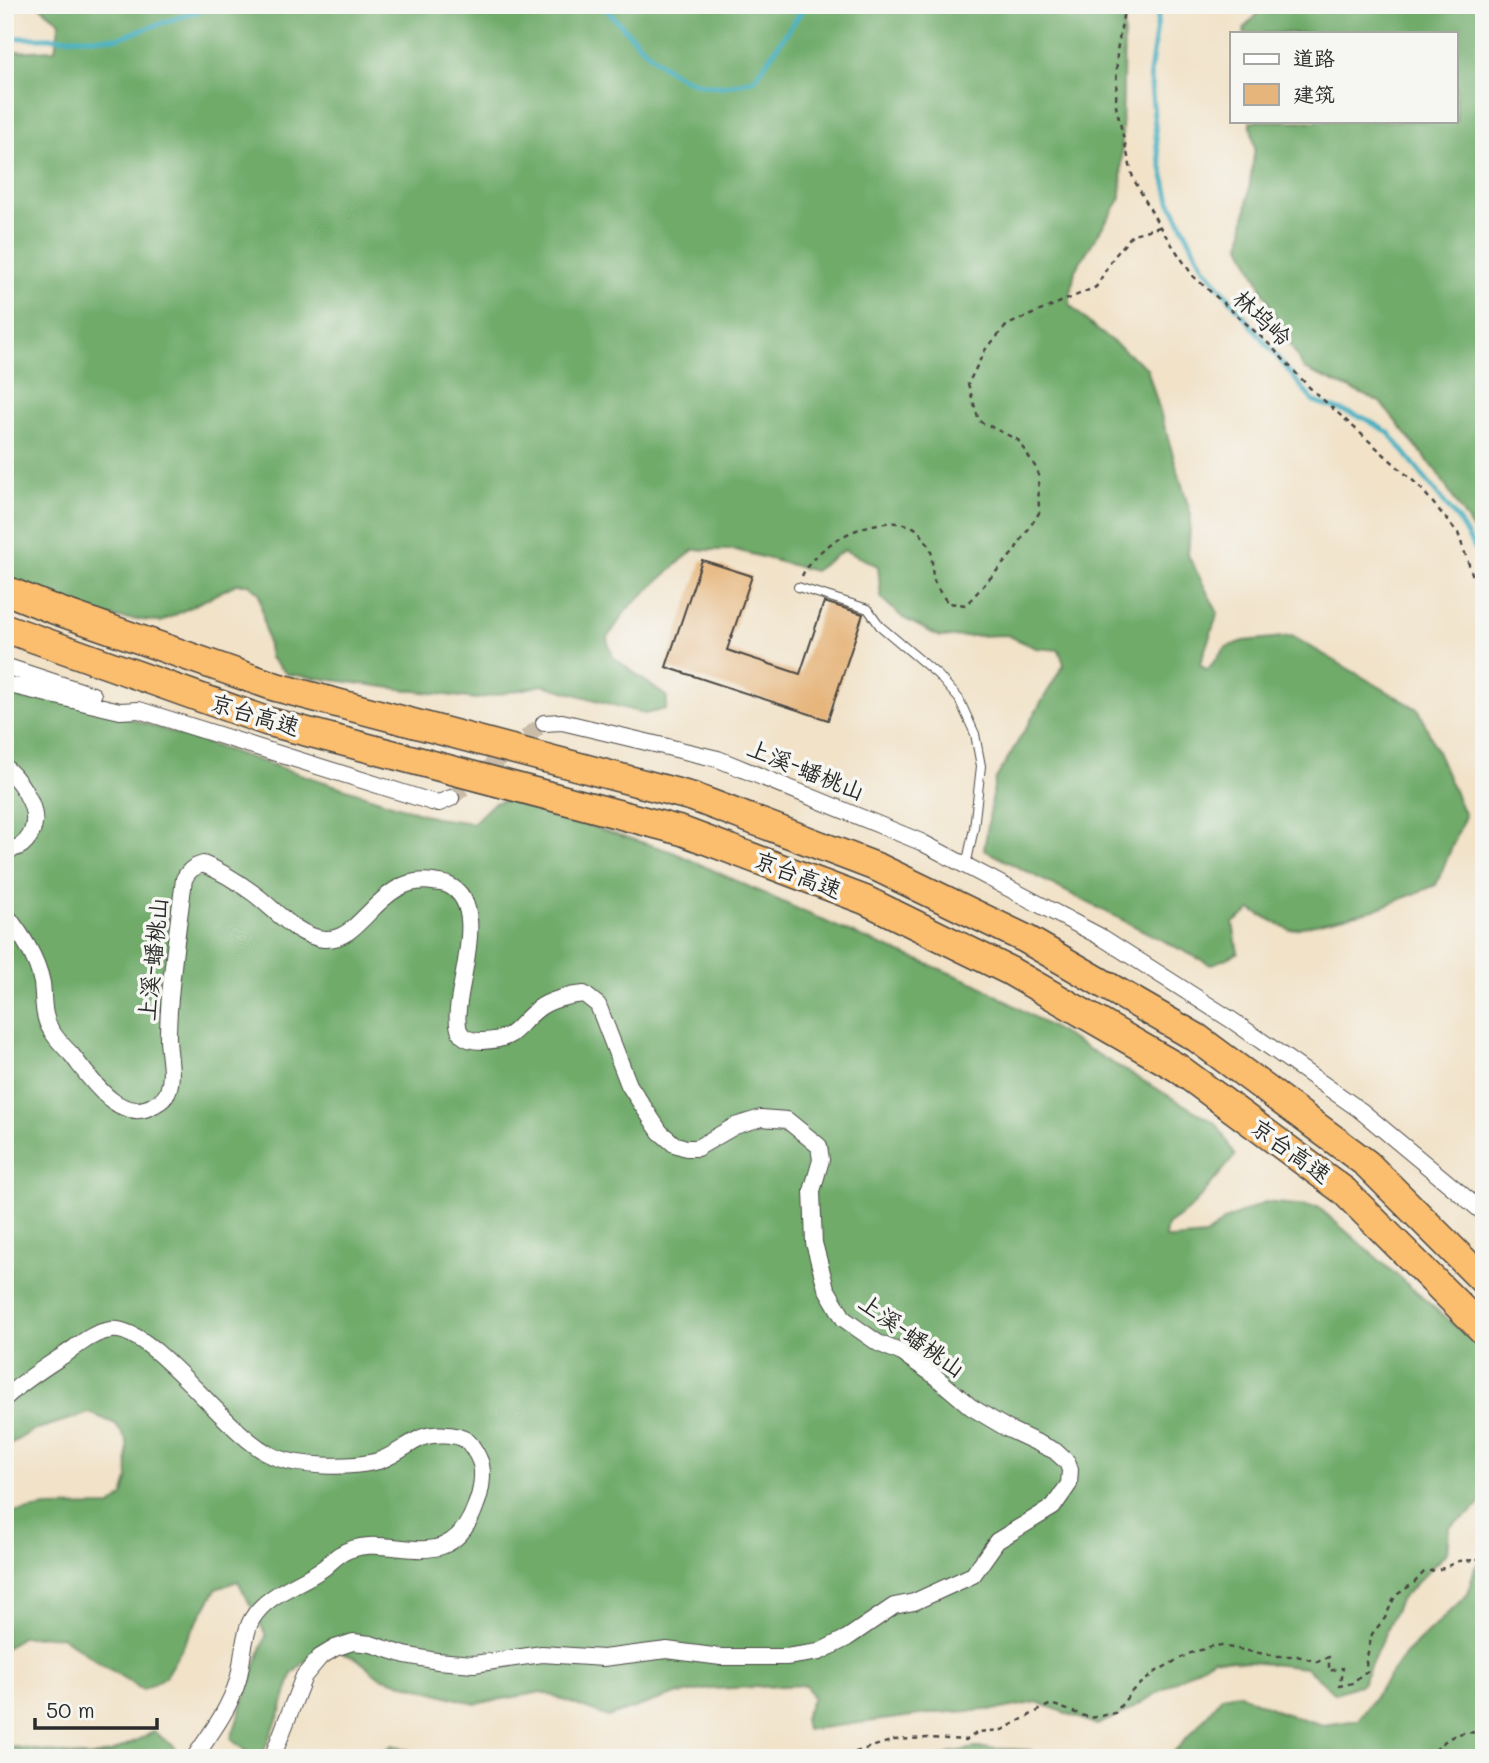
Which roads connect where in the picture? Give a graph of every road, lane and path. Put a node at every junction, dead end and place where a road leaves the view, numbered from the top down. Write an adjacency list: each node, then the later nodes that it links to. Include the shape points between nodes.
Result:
1 (1125, 5): 2 (path, 林坞岭, via 1115,106 1133,178)
2 (1160, 228): 3 (path, via 1133,234 1096,287 1007,325 985,350 968,384 979,421 1018,440 1038,471 1039,513 1012,554 966,605 948,603 933,579 930,546 914,527 883,522 831,544 807,564); 5 (path, 林坞岭, via 1193,276 1419,486 1458,533)
3 (798, 587): 14 (lane, via 868,609 880,626 959,699 975,734 981,766)
4 (5, 590): 17 (highway, 京台高速, via 276,687 693,797 879,868 1026,939 1197,1038 1367,1164)
5 (1484, 608)
6 (5, 628): 18 (highway, 京台高速, via 266,721 682,831 865,900 1010,971 1178,1068 1344,1191)
7 (5, 666): 9 (street)
8 (5, 684): 9 (street, via 120,710)
9 (139, 710): 12 (street, via 432,802)
10 (544, 723): 14 (street, 上溪-蟠桃山, via 562,722 718,759 921,842)
11 (5, 766): 13 (street, via 26,790 34,815 33,828 22,846)
12 (451, 798)
13 (5, 848)
14 (966, 866): 16 (street, 上溪-蟠桃山, via 1103,938 1233,1021 1360,1110)
15 (5, 913): 23 (street, 上溪-蟠桃山, via 35,961 50,1030 105,1096 133,1109 148,1109 164,1100 169,1089 169,1010 188,872 203,864 233,879 294,926 326,939 350,930 392,891 409,883 449,885 460,895 470,924 457,1015 463,1037 500,1041 540,1007 584,994 598,1004 629,1085 660,1132 674,1144 697,1148 735,1126 761,1118 787,1121 804,1132 819,1146 821,1160 812,1191 814,1243 825,1289 844,1320 932,1373 971,1407 1055,1451 1070,1470 1069,1484 1053,1507 997,1541 973,1575 914,1602 894,1606 819,1653 721,1657 667,1650 603,1658 542,1654 474,1664 353,1643 320,1657 304,1676)
16 (1484, 1213)
17 (1484, 1280)
18 (1484, 1331)
19 (5, 1398): 22 (street, via 93,1335 128,1332 166,1360 249,1442 275,1457 314,1466 376,1462 424,1437 450,1435 468,1441 481,1461 481,1493 471,1522 452,1542 425,1549 364,1546 341,1553 262,1605 251,1620 237,1682 221,1721)
20 (1484, 1550): 24 (path, via 1477,1560 1424,1572 1395,1596 1372,1634 1367,1672 1353,1683 1339,1686 1343,1668 1329,1671 1329,1657 1317,1662 1216,1645 1157,1671 1133,1690 1115,1713 1090,1718 1052,1704 1002,1730 978,1732 966,1740 894,1740)
21 (1484, 1734): 25 (path, via 1469,1731 1443,1740)
22 (194, 1758)
23 (272, 1758)
24 (836, 1758)
25 (1428, 1758)

